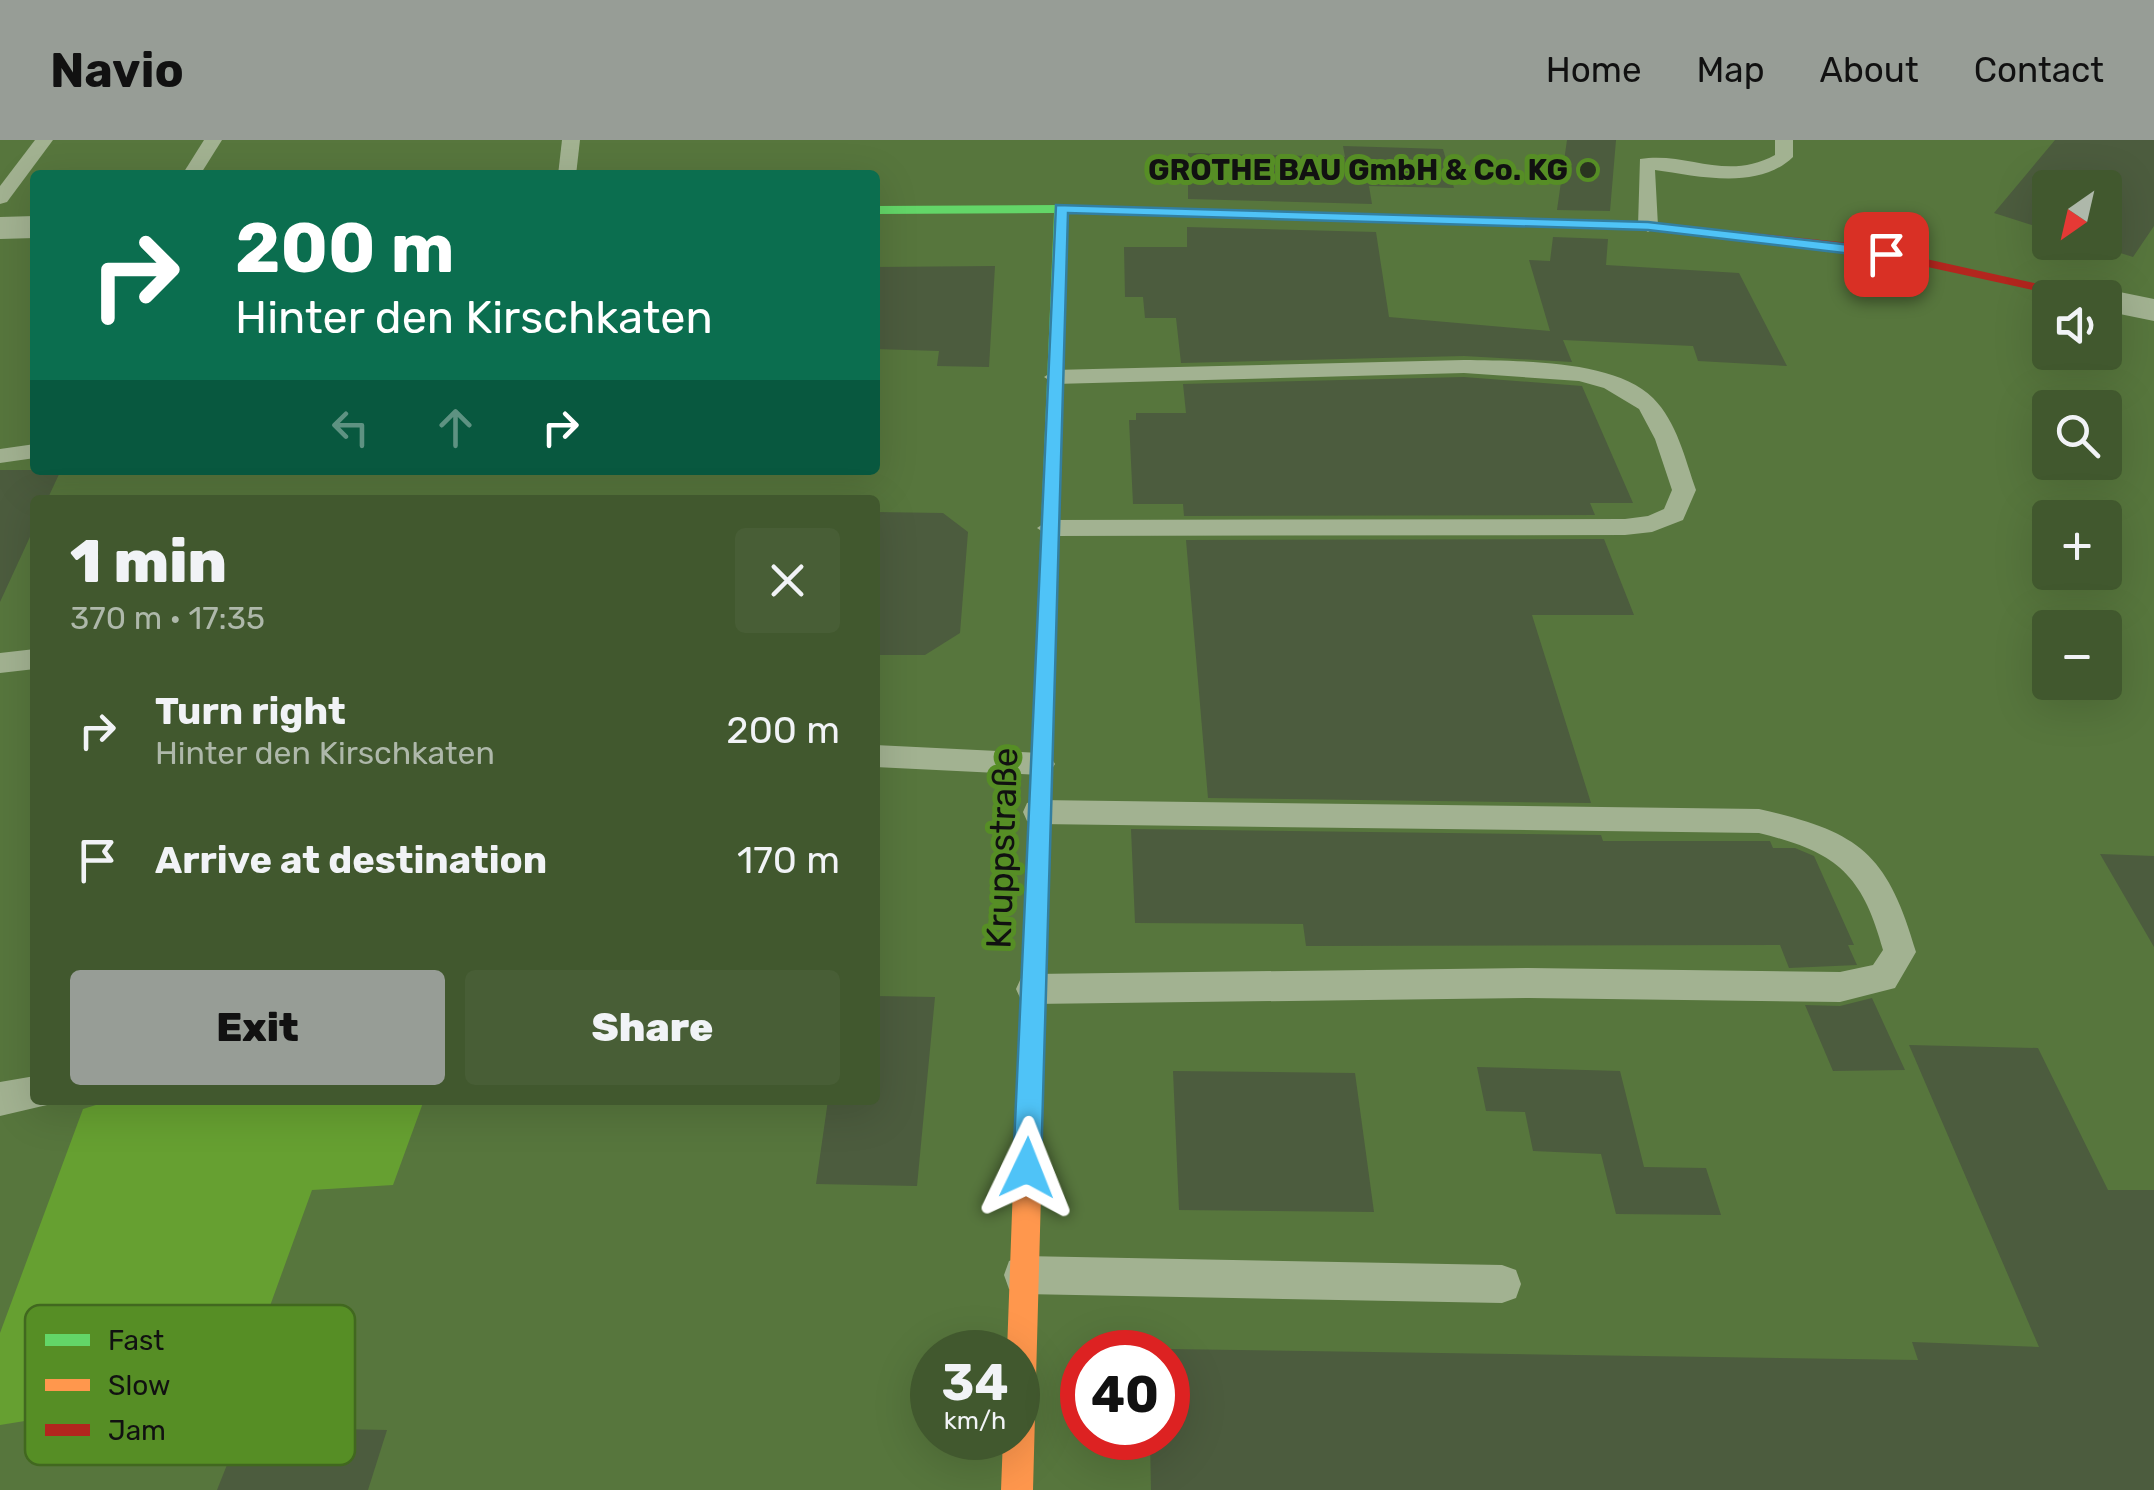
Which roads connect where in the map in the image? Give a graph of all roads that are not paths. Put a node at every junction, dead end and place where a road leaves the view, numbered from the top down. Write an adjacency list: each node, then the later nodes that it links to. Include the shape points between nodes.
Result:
1 (44, 140): 9 (lane)
2 (213, 140): 7 (lane)
3 (572, 140): 8 (lane)
4 (1645, 140): 6 (lane)
5 (1784, 140): 6 (lane, via 1784,157 1750,171)
6 (1646, 164): 12 (lane)
7 (194, 170)
8 (568, 170)
9 (0, 198)
10 (1061, 208): 11 (street); 12 (street); 18 (street, Kruppstraße)
11 (880, 210)
12 (1648, 226): 15 (street, via 1859,248)
13 (30, 227): 14 (street)
14 (0, 228)
15 (2032, 285)
16 (2122, 303): 17 (street)
17 (2154, 310)
18 (1055, 377): 21 (street, Kruppstraße); 21 (lane, via 1485,367 1582,375 1641,398 1654,414 1684,490 1674,514 1625,527)
19 (30, 453): 20 (lane)
20 (0, 456)
21 (1049, 528): 25 (street, Kruppstraße)
22 (30, 660): 23 (lane)
23 (0, 663)
24 (880, 756): 25 (lane)
25 (1040, 764): 26 (street, Kruppstraße)
26 (1038, 812): 27 (street, Kruppstraße); 27 (lane, via 1759,821 1815,833 1864,866 1892,918 1900,952 1883,978 1840,987 1528,983)
27 (1033, 990): 30 (street, Kruppstraße)
28 (30, 1094): 29 (lane)
29 (0, 1100)
30 (1023, 1274): 31 (lane); 32 (street, Kruppstraße)
31 (1502, 1284)
32 (1017, 1490)

